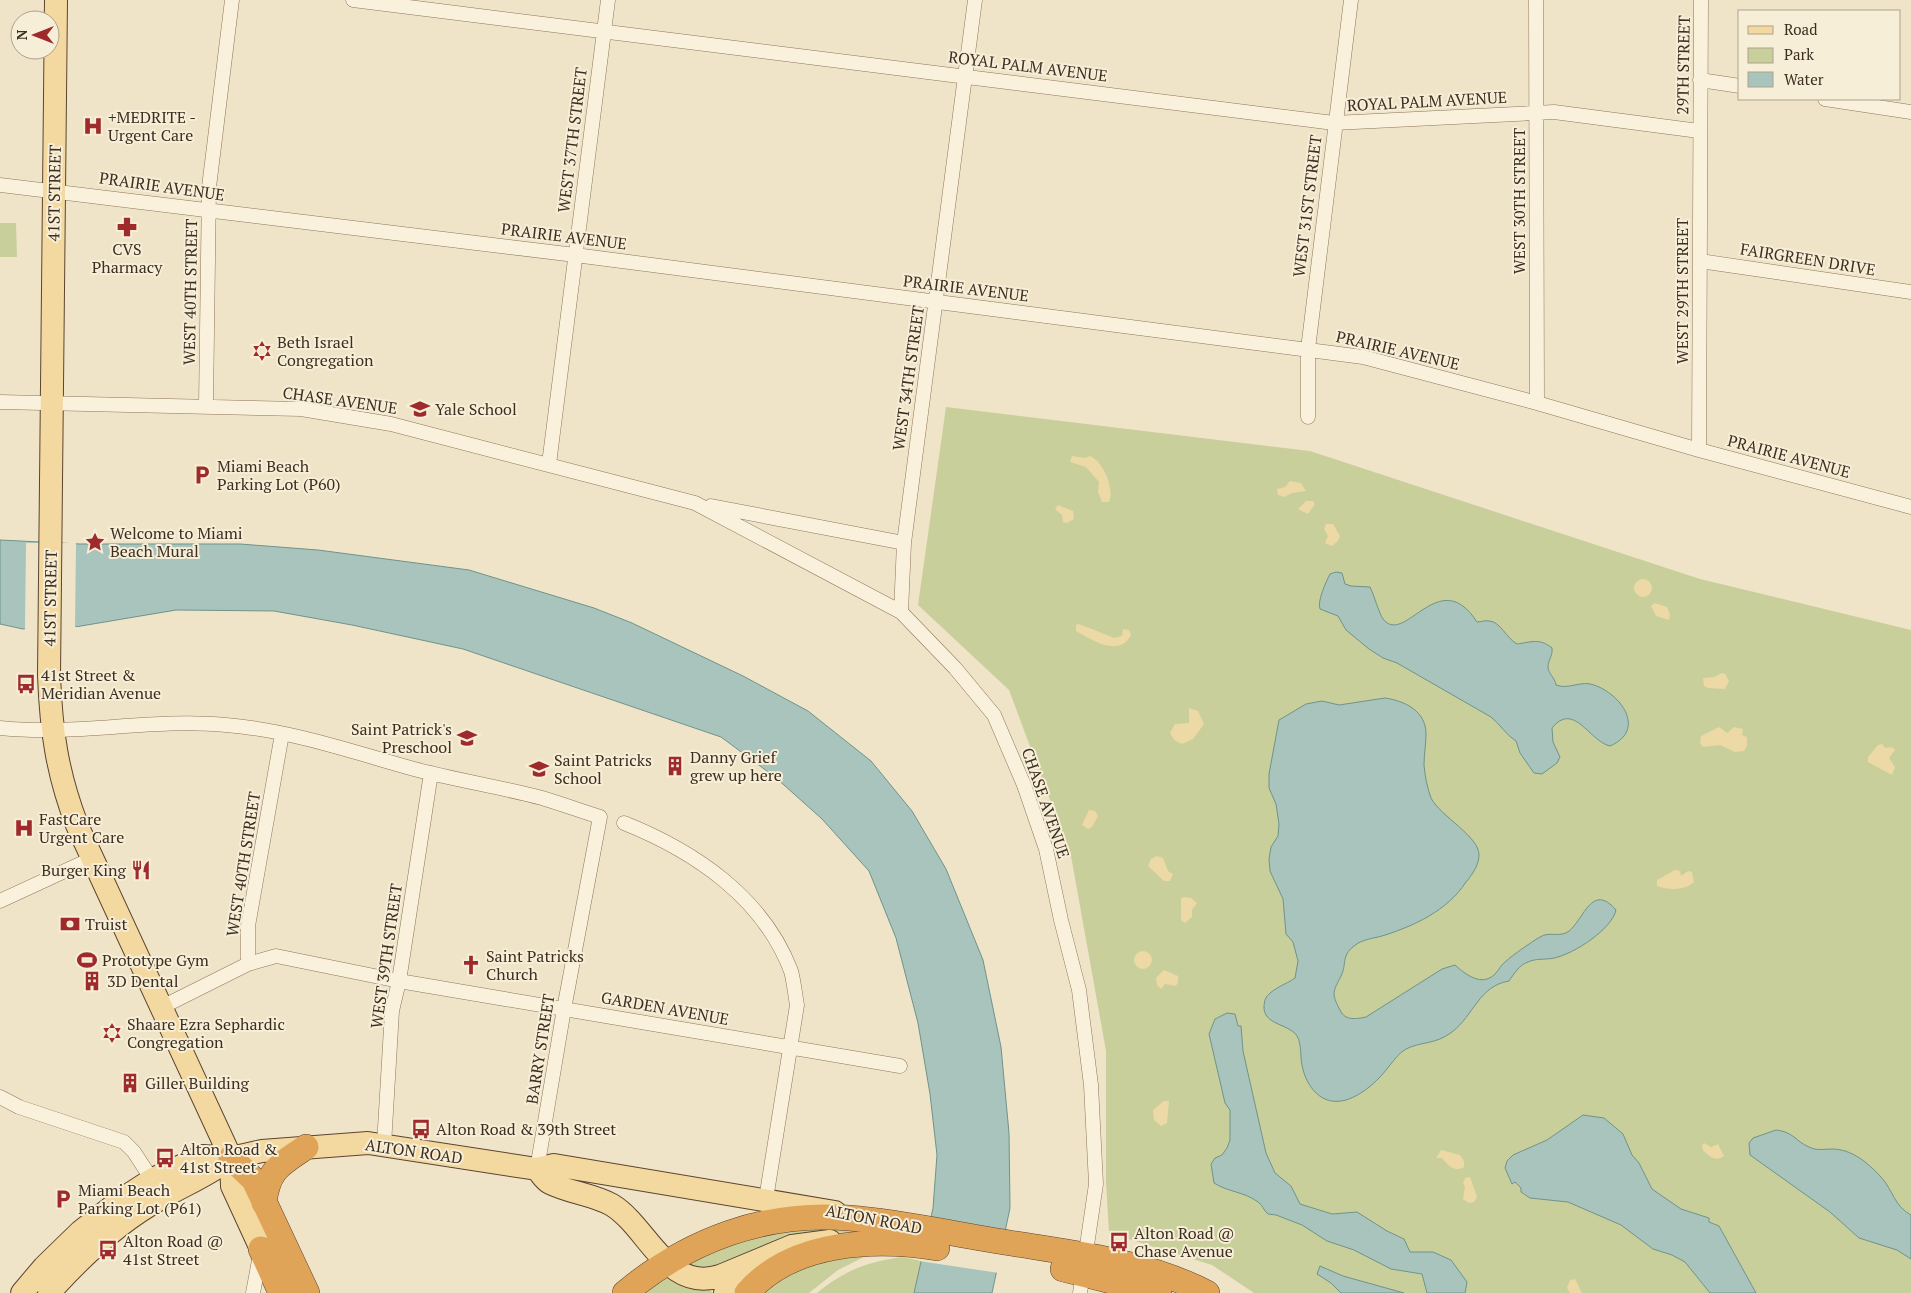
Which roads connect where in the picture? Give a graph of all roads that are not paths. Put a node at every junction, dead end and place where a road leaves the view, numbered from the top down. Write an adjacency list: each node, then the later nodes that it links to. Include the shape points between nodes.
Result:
1 (56, 0): 19 (main road, 41ST STREET)
2 (232, 0): 20 (street, WEST 40TH STREET)
3 (353, 0): 9 (street, ROYAL PALM AVENUE)
4 (608, 0): 9 (street, WEST 37TH STREET)
5 (975, 0): 10 (street, WEST 34TH STREET)
6 (1351, 0): 16 (street, WEST 31ST STREET)
7 (1536, 0): 15 (street, WEST 30TH STREET)
8 (1701, 0): 11 (street, 29TH STREET)
9 (604, 32): 10 (street, ROYAL PALM AVENUE); 21 (street, WEST 37TH STREET)
10 (966, 76): 16 (street, ROYAL PALM AVENUE); 24 (street, WEST 34TH STREET)
11 (1700, 80): 12 (street); 17 (street, 29TH STREET)
12 (1738, 86)
13 (1832, 100): 14 (street)
14 (1911, 112)
15 (1536, 113): 16 (street, ROYAL PALM AVENUE); 17 (street, ROYAL PALM AVENUE, via 1554,112); 27 (street, WEST 30TH STREET)
16 (1334, 123): 25 (street, WEST 31ST STREET)
17 (1699, 131): 22 (street, WEST 29TH STREET)
18 (0, 184): 19 (street, PRAIRIE AVENUE)
19 (55, 190): 20 (street, PRAIRIE AVENUE); 28 (main road, 41ST STREET)
20 (208, 210): 21 (street, PRAIRIE AVENUE); 29 (street, WEST 40TH STREET)
21 (575, 255): 24 (street, PRAIRIE AVENUE); 32 (street, WEST 37TH STREET)
22 (1700, 261): 23 (street, FAIRGREEN DRIVE); 31 (street, WEST 29TH STREET)
23 (1911, 292)
24 (936, 302): 25 (street, PRAIRIE AVENUE); 35 (street, WEST 34TH STREET)
25 (1308, 349): 27 (street, PRAIRIE AVENUE, via 1363,357); 30 (street, WEST 31ST STREET)
26 (0, 402): 28 (street, CHASE AVENUE)
27 (1537, 402): 31 (street, PRAIRIE AVENUE)
28 (52, 403): 29 (street, CHASE AVENUE); 38 (main road, 41ST STREET)
29 (206, 406): 32 (street, CHASE AVENUE, via 301,409 391,424)
30 (1308, 417)
31 (1699, 450): 34 (street, PRAIRIE AVENUE)
32 (549, 464): 33 (street, CHASE AVENUE)
33 (695, 503): 35 (street, CHASE AVENUE); 36 (street, CHASE AVENUE)
34 (1911, 507)
35 (904, 543): 36 (street, WEST 34TH STREET)
36 (900, 612): 65 (street, CHASE AVENUE, via 955,668 994,715 1024,785 1046,849 1060,920 1079,990 1092,1085 1096,1184)
37 (0, 728): 38 (street)
38 (52, 731): 39 (street, via 183,723 227,724); 42 (main road, 41ST STREET, via 61,781)
39 (282, 734): 40 (street); 44 (street, WEST 40TH STREET, via 248,926)
40 (431, 773): 45 (street, WEST 39TH STREET); 47 (street, BARRY STREET, via 542,798 600,817)
41 (624, 823): 48 (street, via 663,839 715,872 752,906 776,939 791,973 797,1005)
42 (93, 858): 43 (street); 46 (main road, 41ST STREET)
43 (0, 900)
44 (248, 964): 45 (street, GARDEN AVENUE, via 276,956); 46 (street)
45 (399, 981): 47 (street, GARDEN AVENUE); 53 (street, WEST 39TH STREET, via 392,1011)
46 (162, 1007): 55 (main road, 41ST STREET)
47 (564, 1009): 48 (street, GARDEN AVENUE); 56 (street, BARRY STREET)
48 (791, 1048): 49 (street, GARDEN AVENUE); 58 (street)
49 (900, 1066)
50 (0, 1097): 51 (street)
51 (19, 1107): 52 (street); 57 (street, via 124,1142)
52 (0, 1108)
53 (384, 1145): 54 (main road, ALTON ROAD, via 360,1143); 56 (main road, ALTON ROAD)
54 (306, 1147): 55 (main road, ALTON ROAD); 59 (highway, via 274,1170)
55 (231, 1158): 57 (main road, ALTON ROAD, via 203,1156); 59 (highway, via 254,1180); 63 (main road, via 232,1186)
56 (537, 1169): 58 (main road, ALTON ROAD, via 554,1165); 64 (main road, ALTON ROAD, via 549,1183 587,1194 614,1207)
57 (157, 1189): 66 (main road, ALTON ROAD, via 122,1198 80,1232); 67 (main road, ALTON ROAD, via 78,1260)
58 (766, 1199): 60 (main road, ALTON ROAD)
59 (264, 1203): 70 (highway)
60 (863, 1219): 61 (highway, ALTON ROAD); 64 (highway, via 816,1217 759,1225 706,1242)
61 (906, 1234): 62 (main road, ALTON ROAD, via 857,1236); 65 (highway, ALTON ROAD, via 1008,1252); 73 (highway, via 808,1255 771,1272)
62 (830, 1241): 64 (main road, ALTON ROAD, via 792,1246 711,1279 691,1277); 72 (main road, via 775,1261)
63 (261, 1249): 68 (street); 69 (highway)
64 (666, 1262): 71 (highway)
65 (1084, 1274): 74 (highway, ALTON ROAD); 75 (highway, ALTON ROAD, via 1155,1270)
66 (22, 1293)
67 (49, 1293)
68 (253, 1293)
69 (281, 1293)
70 (307, 1293)
71 (626, 1293)
72 (725, 1293)
73 (747, 1293)
74 (1160, 1293)
75 (1207, 1293)

